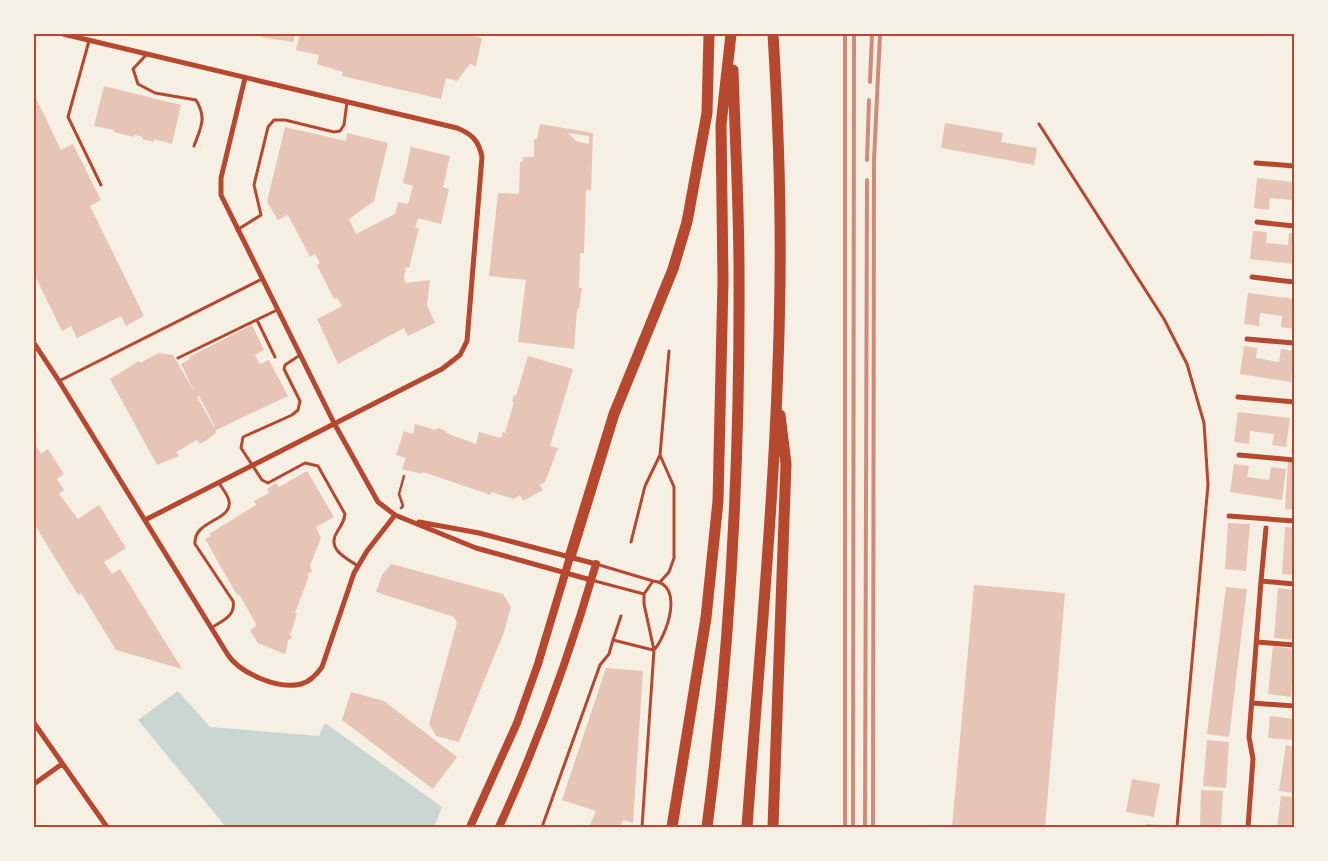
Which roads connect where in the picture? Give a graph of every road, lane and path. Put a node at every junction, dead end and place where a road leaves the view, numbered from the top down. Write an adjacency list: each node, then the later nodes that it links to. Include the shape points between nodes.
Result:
1 (64, 34): 5 (street)
2 (709, 34): 48 (highway, via 707,113 687,222 673,269 614,414)
3 (731, 34): 74 (highway, via 721,125 723,281 718,501 706,618); 75 (highway, via 739,271 738,422 729,594)
4 (773, 34): 30 (highway, via 780,281)
5 (89, 40): 6 (street); 13 (lane, via 68,117)
6 (148, 54): 7 (street); 10 (lane, via 133,68 138,84 155,93 196,100 202,110 202,122)
7 (245, 78): 8 (street); 16 (street, via 220,178 221,195)
8 (348, 102): 16 (lane, via 340,131 274,120 268,127 254,185 261,215); 33 (street, via 457,128 474,138 482,157 467,341 460,355 442,369)
9 (1038, 124): 78 (lane, via 1164,319 1188,364 1204,423 1208,485)
10 (194, 146)
11 (1256, 163): 12 (street)
12 (1294, 166)
13 (100, 185)
14 (1257, 222): 15 (street)
15 (1294, 226)
16 (237, 230): 18 (street)
17 (1252, 277): 19 (street)
18 (262, 279): 20 (street); 29 (lane)
19 (1294, 282)
20 (277, 310): 21 (lane); 26 (street)
21 (257, 320): 27 (lane); 28 (lane)
22 (1247, 339): 24 (street)
23 (34, 343): 29 (street)
24 (1294, 343)
25 (669, 351): 34 (lane)
26 (300, 355): 33 (street); 37 (lane, via 284,369 300,401 298,410 243,437 241,441 241,448)
27 (276, 357)
28 (178, 358)
29 (59, 381): 43 (street)
30 (777, 386): 76 (highway); 77 (highway, via 786,464)
31 (1238, 397): 32 (street)
32 (1294, 402)
33 (334, 423): 37 (street); 41 (street, via 369,489 378,502)
34 (660, 455): 47 (lane, via 645,486); 55 (lane, via 674,487 676,501 674,558)
35 (1239, 455): 36 (street)
36 (1294, 460)
37 (253, 466): 39 (street); 50 (lane, via 262,480 268,483 304,463 318,466 345,514 344,522 336,532 334,547 338,554)
38 (404, 476): 40 (path, via 399,494)
39 (219, 483): 43 (street); 59 (lane, via 229,506 197,531 194,537 195,544 233,601 232,614)
40 (403, 506)
41 (395, 515): 44 (street); 50 (street)
42 (1229, 516): 45 (street)
43 (145, 520): 59 (street)
44 (409, 520): 48 (street, via 478,533); 51 (street, via 476,548)
45 (1294, 521)
46 (1266, 528): 54 (street)
47 (631, 542)
48 (570, 557): 49 (street); 51 (street)
49 (596, 564): 52 (street); 53 (lane)
50 (358, 566): 59 (street, via 322,667 313,678 302,684 285,684 246,673 235,665)
51 (565, 573): 52 (street); 70 (street, via 517,723)
52 (591, 580): 57 (lane); 71 (street, via 574,640 544,721)
53 (653, 581): 55 (lane); 57 (lane)
54 (1261, 581): 56 (street); 61 (street)
55 (660, 582): 63 (lane, via 667,588 672,603 660,643)
56 (1294, 584)
57 (644, 594): 63 (lane)
58 (621, 616): 60 (lane)
59 (211, 628)
60 (613, 640): 63 (lane); 72 (lane, via 609,654 600,665)
61 (1257, 642): 62 (street); 64 (street)
62 (1294, 645)
63 (654, 650): 73 (lane)
64 (1252, 703): 65 (street); 79 (street, via 1249,737 1253,759)
65 (1294, 706)
66 (34, 723): 67 (street)
67 (62, 764): 68 (street); 69 (street)
68 (34, 784)
69 (107, 827)
70 (470, 827)
71 (499, 827)
72 (542, 827)
73 (642, 827)
74 (672, 827)
75 (707, 827)
76 (747, 827)
77 (773, 827)
78 (1177, 827)
79 (1248, 827)

